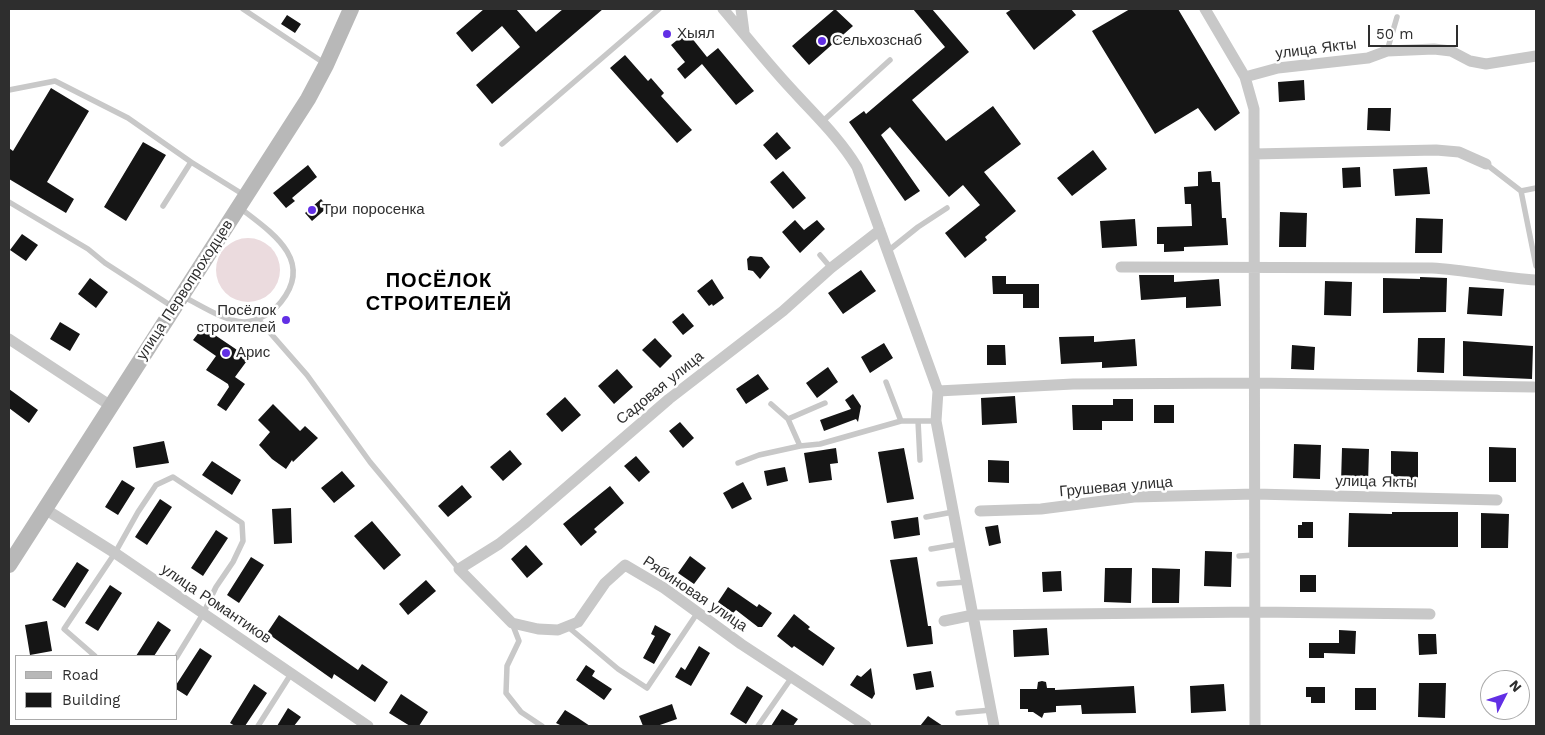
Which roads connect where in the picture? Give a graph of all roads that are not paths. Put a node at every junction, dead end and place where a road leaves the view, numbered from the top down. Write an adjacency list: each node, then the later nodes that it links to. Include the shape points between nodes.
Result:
1 (243, 9): 12 (lane)
2 (351, 9): 12 (street, улица Первопроходцев)
3 (659, 9): 16 (lane)
4 (724, 9): 8 (street)
5 (741, 9): 8 (street)
6 (1205, 9): 13 (street)
7 (1398, 17): 9 (lane)
8 (744, 34): 15 (street)
9 (1387, 51): 10 (street, улица Якты, via 1451,51 1470,61 1486,64); 13 (street, улица Якты, via 1368,58 1278,68)
10 (1536, 56)
11 (890, 60): 15 (lane)
12 (326, 65): 22 (street, улица Первопроходцев, via 308,99)
13 (1245, 76): 17 (street, via 1254,109)
14 (9, 90): 18 (lane, via 55,81 128,118)
15 (823, 121): 26 (street, via 857,168)
16 (502, 144)
17 (1254, 154): 19 (street, via 1436,150 1458,152); 32 (street)
18 (191, 162): 22 (lane); 24 (lane)
19 (1486, 164): 21 (lane)
20 (1536, 188): 21 (lane)
21 (1521, 190): 29 (lane)
22 (242, 201): 34 (street, улица Первопроходцев); 35 (lane, via 283,246 291,258 294,272 286,296 276,308)
23 (9, 202): 34 (lane)
24 (163, 206)
25 (947, 208): 27 (lane)
26 (880, 230): 27 (street); 31 (street, Садовая улица)
27 (888, 251): 40 (street)
28 (820, 255): 31 (lane)
29 (1536, 266)
30 (1121, 267): 32 (street)
31 (831, 268): 63 (street, Садовая улица, via 783,311 669,398 524,524)
32 (1255, 268): 33 (street, via 1458,269 1509,279); 38 (street)
33 (1536, 280)
34 (178, 302): 35 (lane, via 229,319 245,322); 43 (street, улица Первопроходцев)
35 (258, 319): 63 (lane, via 307,375 370,462)
36 (9, 339): 43 (street)
37 (886, 382): 45 (lane)
38 (1254, 383): 39 (street); 40 (street, via 1073,384); 51 (street)
39 (1534, 387)
40 (938, 391): 47 (street)
41 (825, 403): 44 (lane)
42 (771, 404): 44 (lane)
43 (111, 406): 53 (street, улица Первопроходцев)
44 (788, 419): 48 (lane)
45 (901, 421): 46 (lane); 48 (lane, via 820,444)
46 (918, 421): 47 (lane); 49 (lane)
47 (936, 421): 55 (street)
48 (800, 446): 50 (lane)
49 (920, 460)
50 (738, 463)
51 (1255, 494): 52 (street, улица Якты); 54 (street, Грушевая улица, via 1134,497 1041,509); 60 (street)
52 (1497, 500)
53 (45, 509): 59 (street, улица Романтиков); 62 (street, улица Первопроходцев)
54 (980, 511)
55 (953, 512): 56 (lane); 57 (street)
56 (926, 517)
57 (960, 544): 58 (lane); 64 (street)
58 (931, 549)
59 (115, 553): 68 (street, улица Романтиков); 68 (lane, via 156,485 173,477 242,523 242,541 233,562); 74 (lane, via 64,629)
60 (1255, 555): 61 (lane); 67 (street)
61 (1239, 556)
62 (9, 565)
63 (459, 569): 72 (street)
64 (967, 582): 65 (lane); 70 (street)
65 (938, 584)
66 (698, 612): 73 (street, Рябиновая улица, via 625,565 605,583 578,622); 73 (lane, via 646,688 618,670); 77 (street, Рябиновая улица)
67 (1255, 612): 69 (street); 70 (street); 86 (street)
68 (203, 614): 75 (lane); 76 (street, улица Романтиков)
69 (1430, 614)
70 (973, 615): 71 (street); 78 (street)
71 (944, 621)
72 (512, 623): 73 (street, via 538,629 558,630); 82 (lane, via 519,640 507,666 506,693 520,712)
73 (567, 626)
74 (95, 655)
75 (178, 655)
76 (291, 674): 80 (lane); 81 (street, улица Романтиков)
77 (792, 677): 83 (lane); 84 (street, Рябиновая улица)
78 (991, 710): 79 (lane); 85 (street)
79 (958, 713)
80 (258, 726)
81 (368, 726)
82 (542, 726)
83 (758, 726)
84 (866, 726)
85 (994, 726)
86 (1255, 726)

